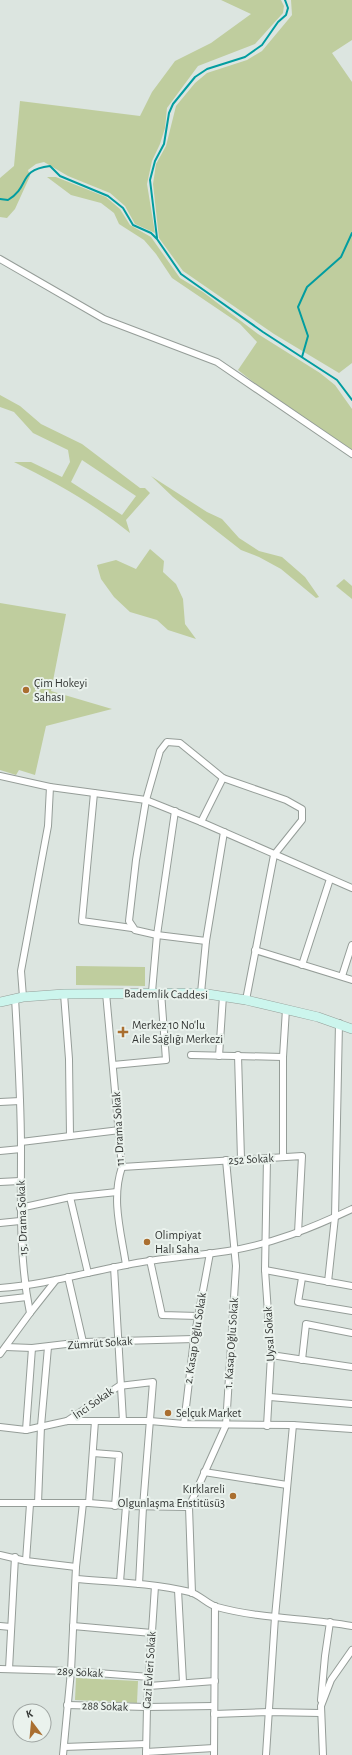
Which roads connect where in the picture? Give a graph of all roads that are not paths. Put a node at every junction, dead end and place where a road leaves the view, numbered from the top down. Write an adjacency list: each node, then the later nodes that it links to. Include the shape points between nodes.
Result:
1 (0, 259): 2 (street, via 104,319 217,362)
2 (352, 454)
3 (0, 776): 5 (street)
4 (223, 778): 7 (street, via 180,743 167,742 160,751); 9 (street); 11 (street, via 286,800 302,809 302,820)
5 (50, 787): 6 (street); 27 (street, 15. Drama Sokak, via 48,826 21,971)
6 (94, 793): 7 (street); 14 (street, via 82,921)
7 (146, 800): 8 (street); 14 (street, via 128,917)
8 (175, 811): 9 (street); 15 (street)
9 (201, 822): 10 (street)
10 (224, 832): 11 (street); 16 (street)
11 (274, 855): 12 (street); 18 (street)
12 (330, 879): 13 (street); 19 (street)
13 (352, 888)
14 (132, 928): 15 (street)
15 (157, 935): 16 (street); 22 (street)
16 (206, 941): 23 (street)
17 (352, 945): 20 (street)
18 (255, 950): 19 (street); 28 (street)
19 (302, 964): 20 (street)
20 (342, 976): 21 (street)
21 (352, 980)
22 (156, 992): 23 (street, Bademlik Caddesi); 24 (street, Bademlik Caddesi); 37 (street, via 166,1060)
23 (201, 992): 26 (street, Bademlik Caddesi)
24 (106, 993): 25 (street, Bademlik Caddesi); 37 (street, 11. Drama Sokak)
25 (64, 994): 27 (street, Bademlik Caddesi); 41 (street, via 69,1058)
26 (223, 996): 28 (street, Bademlik Caddesi); 34 (street)
27 (19, 998): 29 (street, Bademlik Caddesi); 38 (street, 15. Drama Sokak)
28 (246, 1000): 30 (street, Bademlik Caddesi)
29 (0, 1002)
30 (286, 1009): 31 (street, Bademlik Caddesi); 36 (street)
31 (339, 1023): 32 (street, Bademlik Caddesi); 55 (street)
32 (352, 1029)
33 (191, 1055): 34 (street)
34 (219, 1056): 35 (street)
35 (238, 1056): 36 (street); 46 (street)
36 (283, 1057): 44 (street)
37 (113, 1065): 40 (street, 11. Drama Sokak)
38 (20, 1101): 39 (street); 42 (street, 15. Drama Sokak)
39 (0, 1102)
40 (120, 1130): 41 (street); 48 (street, 11. Drama Sokak)
41 (70, 1136): 42 (street)
42 (21, 1145): 43 (street); 49 (street, 15. Drama Sokak)
43 (0, 1151)
44 (283, 1157): 45 (street, 252 Sokak); 58 (street, 252 Sokak, via 302,1156)
45 (267, 1158): 46 (street, 252 Sokak); 59 (street, Uysal Sokak)
46 (241, 1159): 47 (street, 252 Sokak)
47 (226, 1160): 48 (street, 252 Sokak); 60 (street, 1. Kasap Oğlu Sokak)
48 (122, 1167): 51 (street, 11. Drama Sokak)
49 (20, 1181): 50 (street); 53 (street, 15. Drama Sokak)
50 (0, 1182)
51 (117, 1192): 52 (street); 63 (street, 11. Drama Sokak)
52 (70, 1197): 53 (street); 66 (street)
53 (20, 1208): 56 (street, 15. Drama Sokak)
54 (352, 1209): 55 (street)
55 (335, 1217): 58 (street); 70 (street)
56 (20, 1222): 57 (street); 71 (street, 15. Drama Sokak)
57 (0, 1223)
58 (298, 1233): 59 (street)
59 (266, 1243): 60 (street); 65 (street, Uysal Sokak)
60 (235, 1250): 61 (street); 98 (street, 1. Kasap Oğlu Sokak)
61 (210, 1252): 62 (street); 78 (street, 2. Kasap Oğlu Sokak)
62 (150, 1260): 63 (street); 78 (street, via 162,1315)
63 (126, 1265): 64 (street)
64 (114, 1267): 66 (street); 81 (street)
65 (265, 1270): 68 (street); 87 (street, Uysal Sokak)
66 (88, 1273): 67 (street)
67 (68, 1278): 69 (street); 82 (street)
68 (302, 1278): 70 (street); 76 (street, via 298,1302)
69 (56, 1280): 71 (street); 77 (street)
70 (328, 1282): 72 (street)
71 (25, 1286): 73 (street); 74 (street, 15. Drama Sokak)
72 (352, 1286)
73 (0, 1288)
74 (27, 1297): 75 (street); 77 (street, 15. Drama Sokak)
75 (0, 1300)
76 (352, 1311)
77 (30, 1312): 83 (street)
78 (198, 1316): 80 (street, 2. Kasap Oğlu Sokak)
79 (352, 1333): 88 (street, via 306,1324)
80 (194, 1339): 81 (street, Zümrüt Sokak); 97 (street, 2. Kasap Oğlu Sokak)
81 (118, 1341): 82 (street, Zümrüt Sokak); 90 (street)
82 (83, 1342): 84 (street, Zümrüt Sokak)
83 (6, 1347): 85 (street, Zümrüt Sokak); 86 (street)
84 (48, 1347): 85 (street, Zümrüt Sokak); 100 (street)
85 (32, 1348): 104 (street)
86 (0, 1354)
87 (271, 1355): 88 (street); 91 (street, Uysal Sokak)
88 (302, 1360): 89 (street)
89 (352, 1367)
90 (119, 1386): 94 (street); 95 (street, İnci Sokak, via 153,1382); 96 (street, İnci Sokak)
91 (270, 1397): 92 (street); 101 (street, Uysal Sokak)
92 (352, 1404)
93 (96, 1421): 94 (street); 96 (street); 105 (street)
94 (123, 1421): 95 (street)
95 (150, 1421): 97 (street); 114 (street)
96 (67, 1422): 100 (street)
97 (184, 1424): 98 (street)
98 (226, 1425): 101 (street); 106 (street, 1. Kasap Oğlu Sokak)
99 (293, 1425): 101 (street); 103 (street); 107 (street)
100 (41, 1426): 104 (street); 109 (street)
101 (268, 1426)
102 (0, 1427): 104 (street)
103 (352, 1429)
104 (26, 1430)
105 (93, 1453): 110 (street); 112 (street, via 118,1455)
106 (204, 1472): 107 (street); 115 (street, 1. Kasap Oğlu Sokak)
107 (287, 1485): 127 (street)
108 (0, 1503): 111 (street)
109 (38, 1503): 110 (street); 111 (street)
110 (86, 1503): 112 (street); 119 (street)
111 (30, 1504): 118 (street)
112 (115, 1506): 113 (street)
113 (126, 1506): 114 (street); 121 (street)
114 (143, 1507): 115 (street); 122 (street)
115 (189, 1507): 125 (street)
116 (0, 1555): 117 (street)
117 (15, 1557): 118 (street); 132 (street)
118 (26, 1561): 119 (street)
119 (76, 1567): 120 (street)
120 (76, 1579): 121 (street); 130 (street)
121 (120, 1582): 122 (street)
122 (139, 1584): 123 (street)
123 (155, 1586): 124 (street); 133 (street, Gazi Evleri Sokak)
124 (178, 1590): 125 (street); 140 (street)
125 (192, 1593): 126 (street)
126 (215, 1606): 127 (street); 139 (street)
127 (275, 1617): 128 (street); 146 (street)
128 (330, 1622): 131 (street); 144 (street)
129 (0, 1626): 132 (street)
130 (73, 1626): 133 (street); 137 (street)
131 (352, 1626)
132 (11, 1627): 136 (street)
133 (152, 1633): 138 (street, Gazi Evleri Sokak)
134 (352, 1650): 144 (street, via 331,1680)
135 (0, 1669): 136 (street, 289 Sokak)
136 (9, 1669): 137 (street, 289 Sokak)
137 (71, 1671): 138 (street, 289 Sokak); 142 (street)
138 (150, 1677): 141 (street, Gazi Evleri Sokak)
139 (215, 1681): 140 (street); 143 (street)
140 (183, 1682): 141 (street)
141 (149, 1686): 145 (street, Gazi Evleri Sokak)
142 (67, 1705): 145 (street, 288 Sokak); 150 (street)
143 (214, 1706): 145 (street, 288 Sokak); 148 (street)
144 (321, 1706): 147 (street)
145 (147, 1707): 149 (street, Gazi Evleri Sokak)
146 (269, 1712): 147 (street); 148 (street); 155 (street)
147 (320, 1713): 156 (street)
148 (214, 1714): 151 (street)
149 (146, 1744): 150 (street); 152 (street, Gazi Evleri Sokak)
150 (64, 1747): 153 (street)
151 (214, 1748): 152 (street); 154 (street)
152 (146, 1753)
153 (63, 1755)
154 (214, 1755)
155 (266, 1755)
156 (324, 1755)

